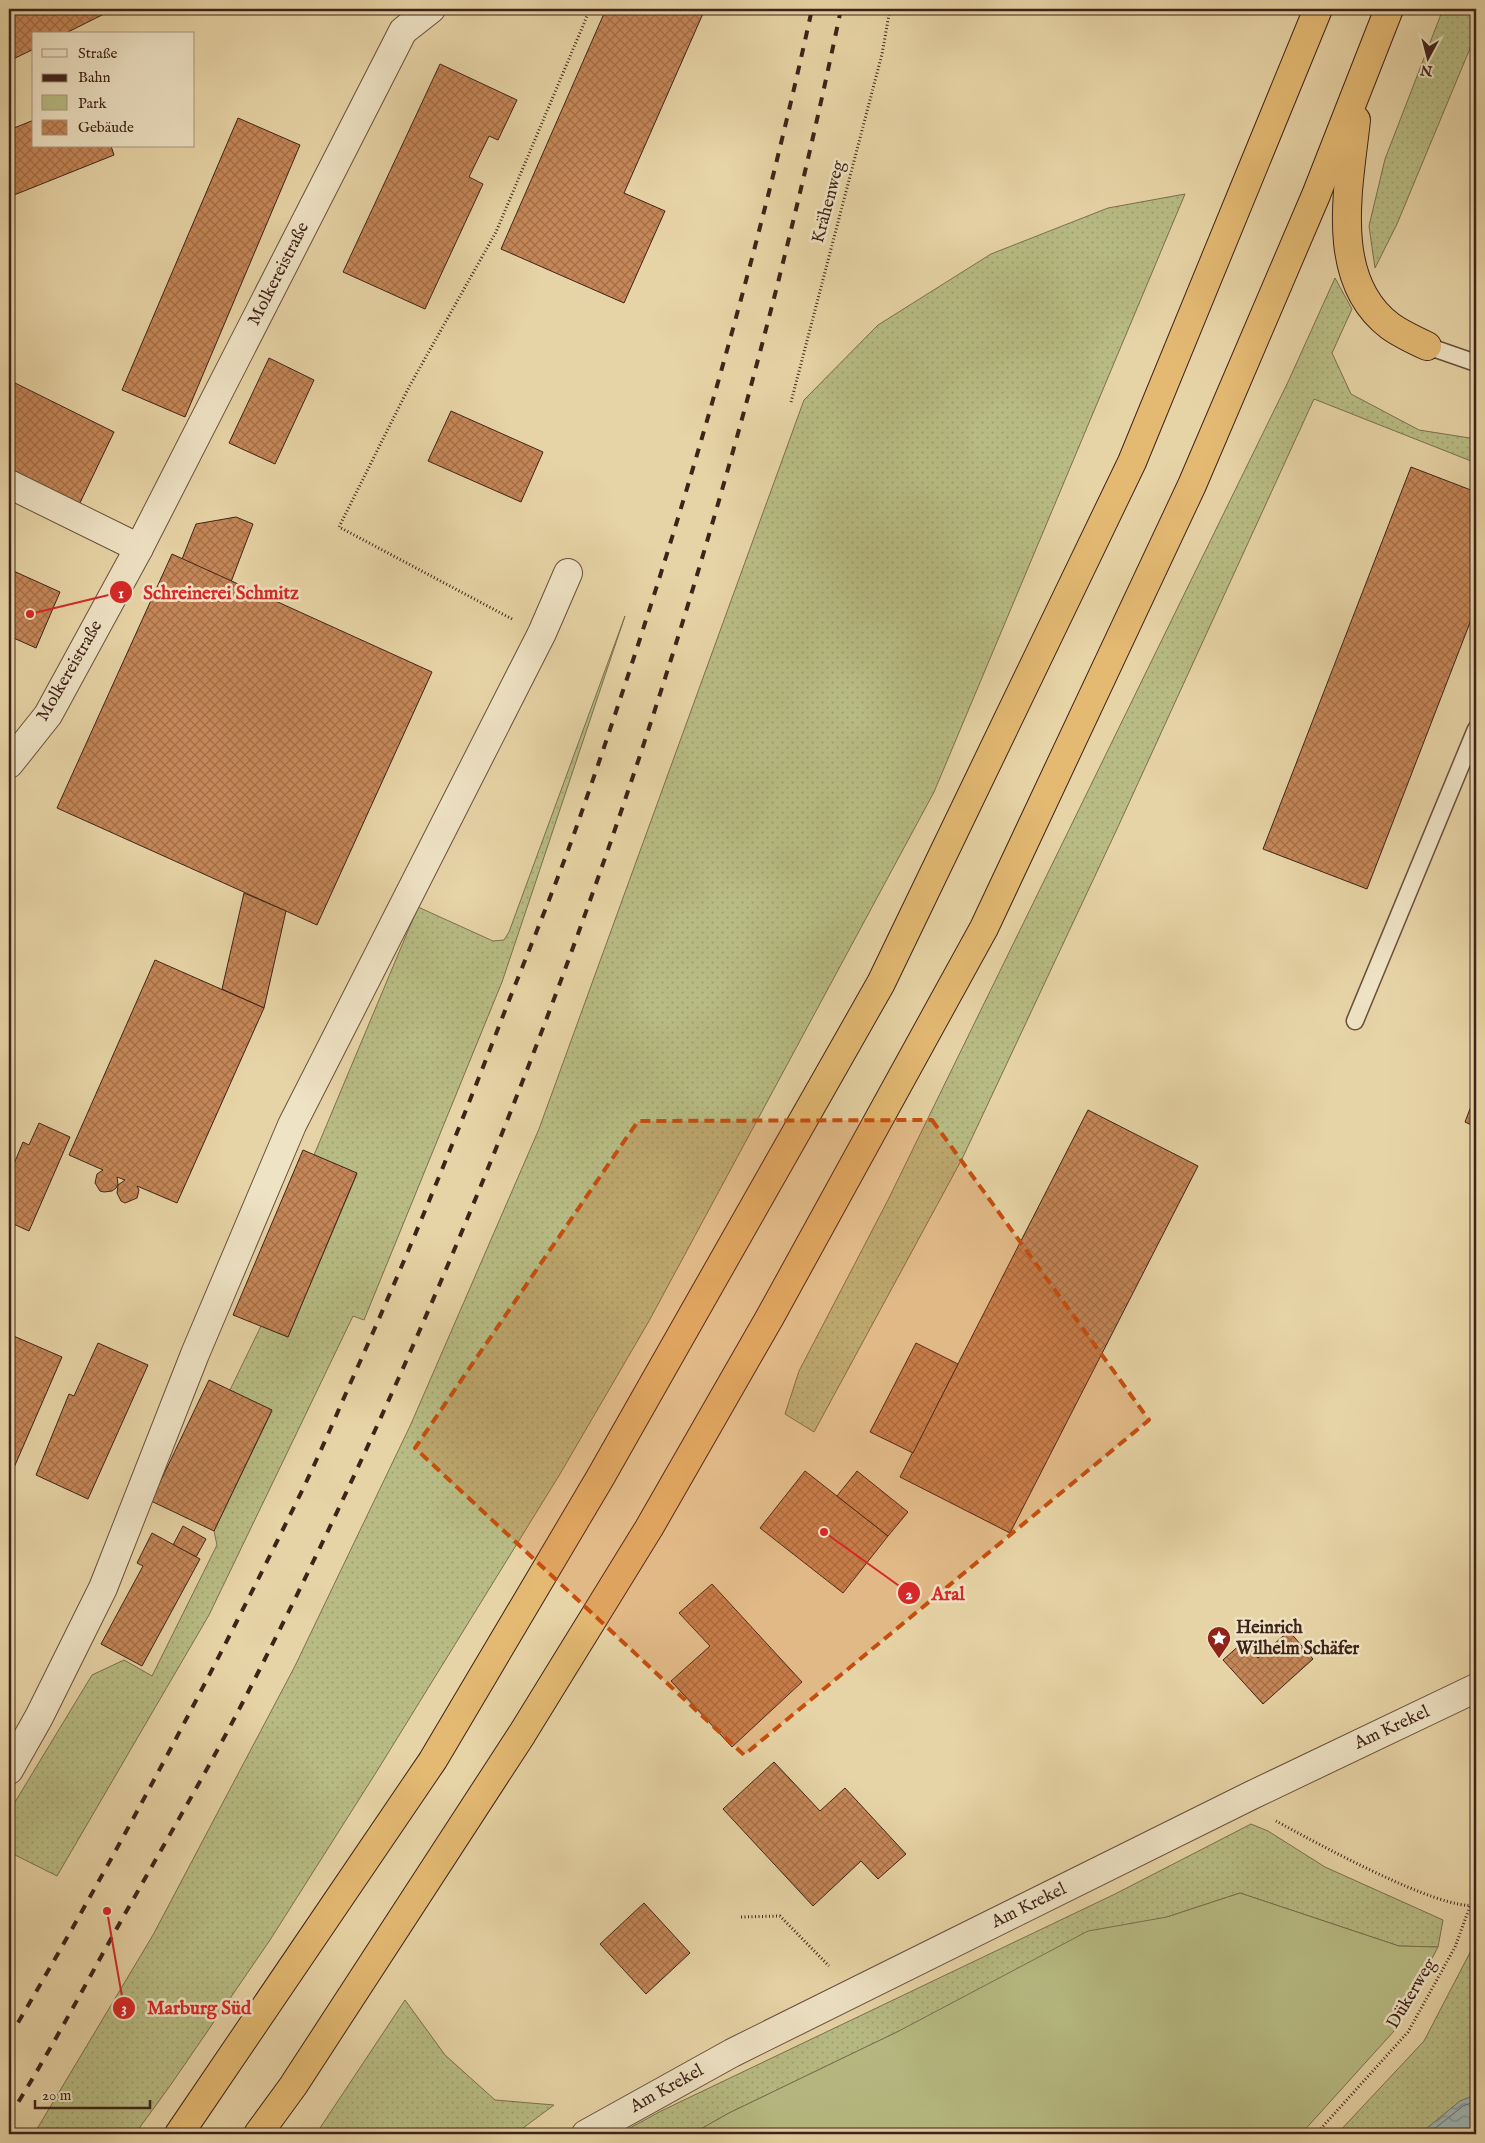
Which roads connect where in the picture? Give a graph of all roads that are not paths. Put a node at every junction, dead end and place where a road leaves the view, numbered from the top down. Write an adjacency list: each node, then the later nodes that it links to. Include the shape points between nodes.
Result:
1 (430, 9): 8 (street, Molkereistraße, via 403,31)
2 (1318, 9): 15 (highway, via 1132,462 881,983 600,1478 434,1760)
3 (1389, 9): 4 (highway)
4 (1360, 86): 5 (highway, via 1347,207 1350,255 1358,285 1373,309 1389,325); 16 (highway, via 1192,485 984,928 770,1317 649,1528 517,1743 293,2086)
5 (1427, 346): 6 (lane)
6 (1476, 363)
7 (9, 484): 8 (street)
8 (139, 548): 11 (street, Molkereistraße, via 48,715)
9 (568, 573): 14 (street, via 542,633 292,1125 195,1354 103,1588)
10 (1476, 729): 12 (lane)
11 (9, 764)
12 (1355, 1021)
13 (1476, 1688): 17 (street, Am Krekel, via 1252,1795 732,2053)
14 (9, 1770)
15 (179, 2134)
16 (258, 2134)
17 (586, 2134)

